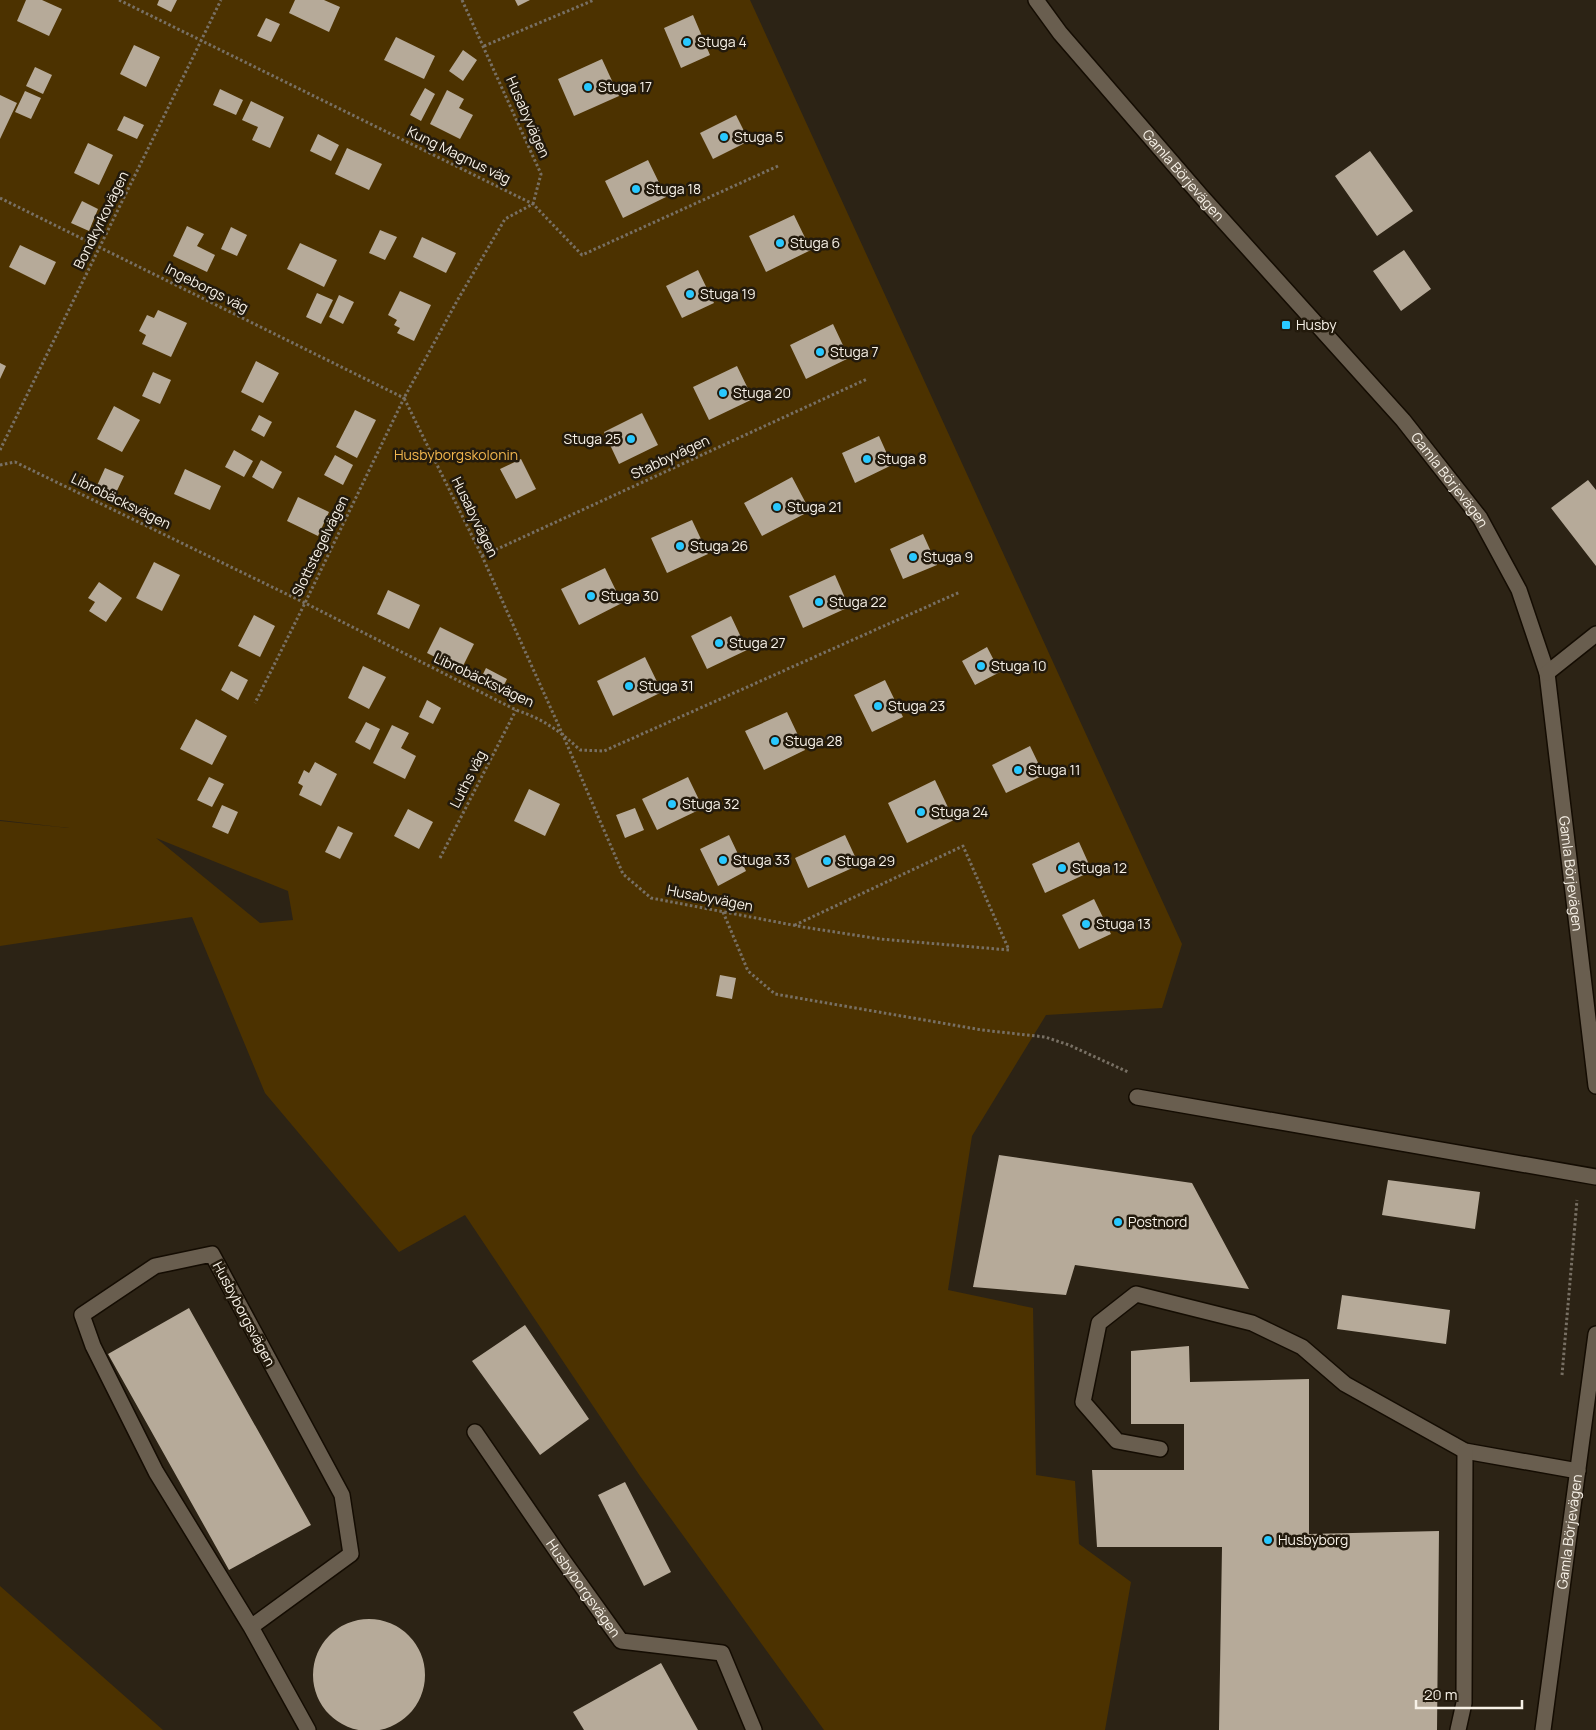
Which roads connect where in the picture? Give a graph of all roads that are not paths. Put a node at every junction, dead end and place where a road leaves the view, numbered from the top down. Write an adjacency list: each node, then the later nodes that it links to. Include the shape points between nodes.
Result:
1 (1036, 0): 3 (street, Gamla Börjevägen, via 1060,33 1195,189 1403,420 1480,518 1519,590)
2 (1596, 634): 3 (street)
3 (1547, 673): 4 (street, Gamla Börjevägen)
4 (1596, 1086)
5 (1137, 1097): 6 (street)
6 (1596, 1177)
7 (1596, 1334): 8 (street, Gamla Börjevägen)
8 (1591, 1406): 12 (street, Gamla Börjevägen)
9 (475, 1432): 15 (street, Husbyborgsvägen, via 621,1641 722,1653)
10 (1160, 1449): 11 (street, via 1117,1441 1083,1402 1099,1323 1136,1294 1252,1322 1302,1347 1345,1384)
11 (1465, 1451): 12 (street); 16 (street, via 1464,1703)
12 (1578, 1472): 17 (street, Gamla Börjevägen)
13 (250, 1627): 13 (street, Husbyborgsvägen, via 156,1472 93,1346 82,1315 155,1266 212,1254 342,1495 351,1554); 14 (street, Husbyborgsvägen)
14 (308, 1730)
15 (754, 1730)
16 (1458, 1730)
17 (1543, 1730)

